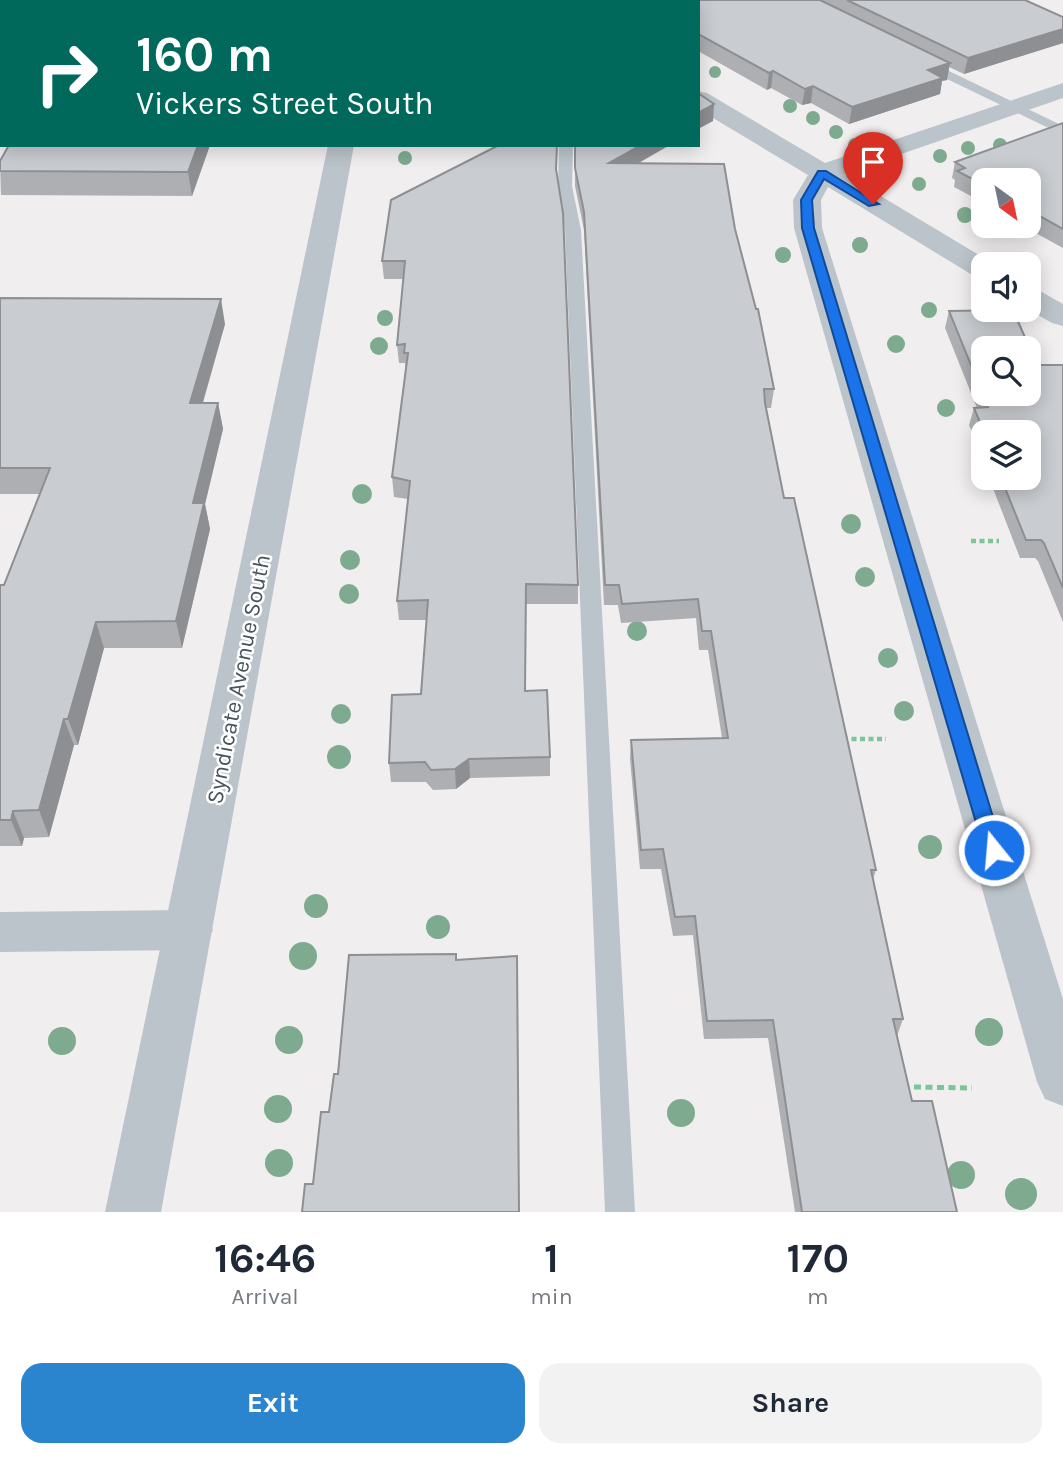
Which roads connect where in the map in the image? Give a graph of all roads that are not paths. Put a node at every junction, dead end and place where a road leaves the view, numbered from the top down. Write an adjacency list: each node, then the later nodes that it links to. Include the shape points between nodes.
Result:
1 (906, 54): 4 (lane)
2 (1063, 90): 4 (street)
3 (700, 99): 8 (street)
4 (1014, 107): 5 (lane); 8 (street)
5 (1063, 131)
6 (341, 147): 12 (street, Syndicate Avenue South)
7 (566, 147): 16 (lane)
8 (822, 173): 9 (street); 14 (street, via 807,200 808,228)
9 (971, 262)
10 (1041, 304): 11 (street)
11 (1063, 317)
12 (189, 930): 13 (street); 15 (street, Syndicate Avenue South)
13 (0, 932)
14 (1063, 1082)
15 (133, 1212)
16 (620, 1212)

